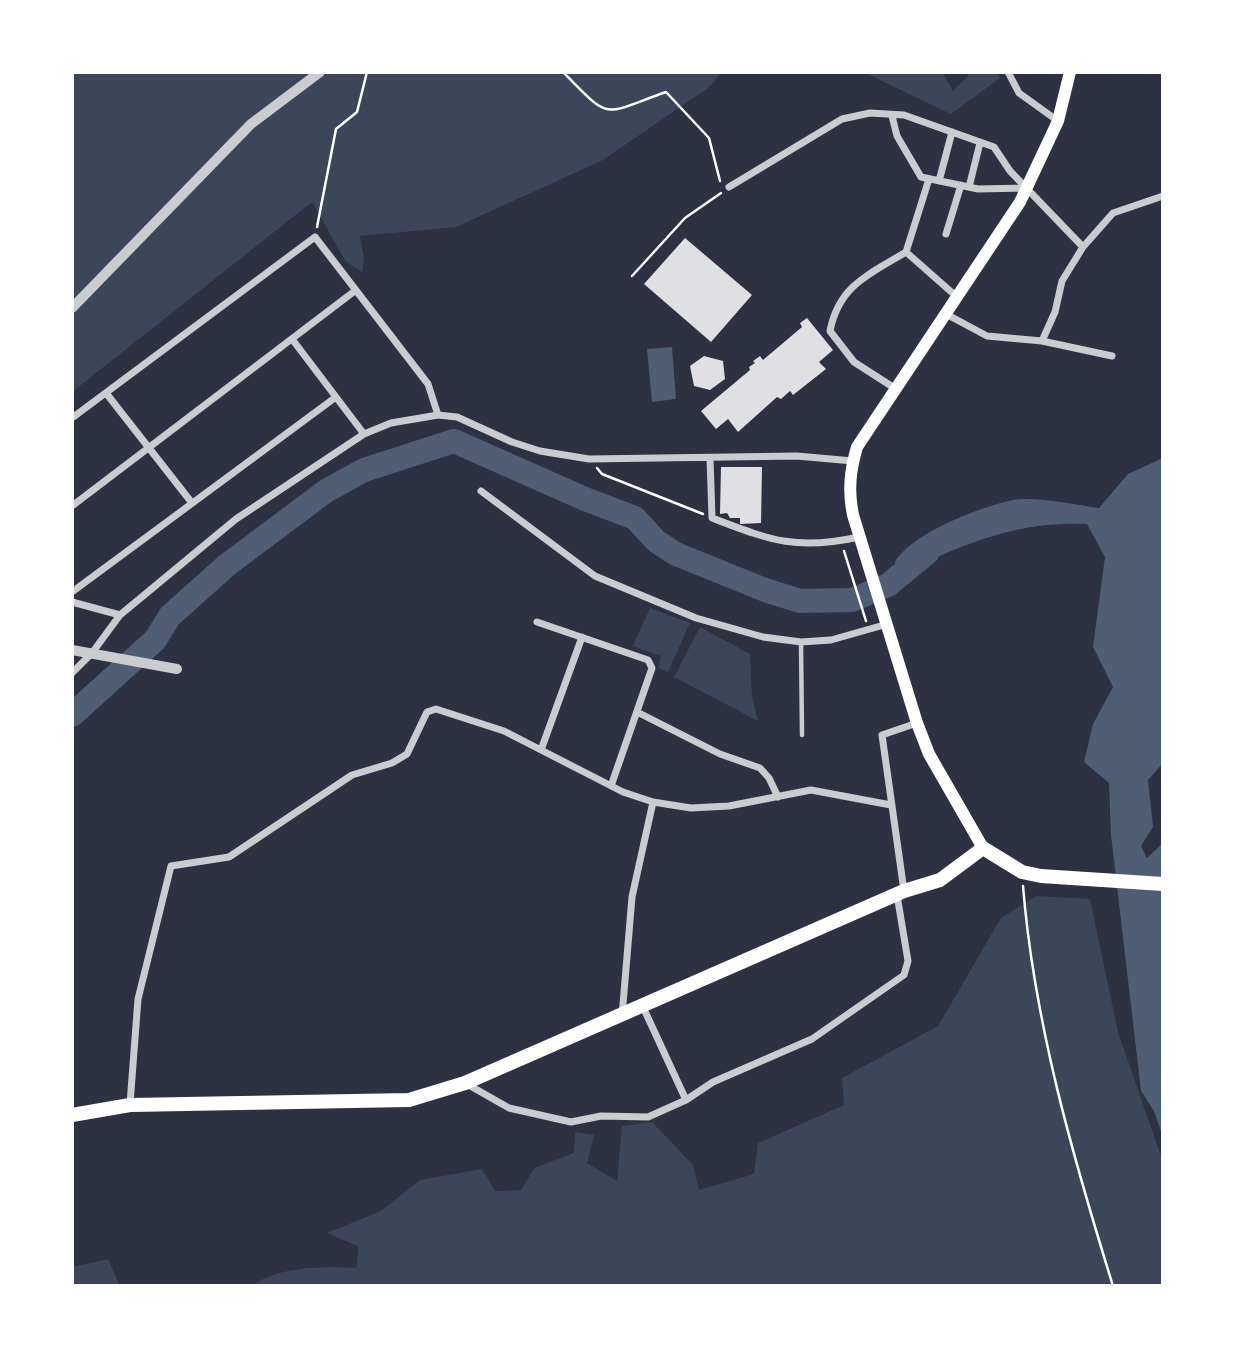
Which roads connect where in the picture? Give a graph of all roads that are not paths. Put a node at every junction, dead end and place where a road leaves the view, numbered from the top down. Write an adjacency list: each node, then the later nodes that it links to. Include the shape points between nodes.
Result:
1 (320, 72): 19 (street, via 251,124)
2 (1008, 72): 5 (street, via 1019,93)
3 (1072, 73): 5 (main road)
4 (892, 116): 6 (street, via 904,115); 8 (street, via 897,136 921,177); 11 (street, via 870,113 842,119)
5 (1058, 121): 12 (main road)
6 (953, 132): 7 (street); 9 (street)
7 (980, 142): 10 (street); 12 (street, via 994,147)
8 (929, 179): 9 (street); 16 (street)
9 (939, 181): 10 (street)
10 (965, 186): 12 (street); 14 (street)
11 (729, 187)
12 (1027, 188): 15 (street); 18 (main road)
13 (1163, 196): 15 (street, via 1113,213)
14 (946, 234)
15 (1083, 247): 22 (street, via 1062,281)
16 (906, 253): 18 (street); 24 (street, via 850,286 833,313 830,331 855,362)
17 (356, 290): 21 (street); 25 (street, via 315,237); 27 (street, via 428,384)
18 (957, 297): 20 (main road)
19 (72, 308)
20 (946, 314): 22 (street, via 987,336); 24 (main road)
21 (292, 339): 26 (street); 30 (street)
22 (1042, 341): 23 (street)
23 (1112, 356)
24 (896, 389): 32 (main road, via 857,447)
25 (106, 393): 28 (street); 30 (street)
26 (336, 397): 29 (street); 34 (street)
27 (438, 415): 29 (street, via 391,423); 31 (street, via 457,417 540,451 589,459)
28 (72, 418)
29 (364, 435): 39 (street, via 236,519)
30 (149, 447): 34 (street); 35 (street)
31 (710, 458): 32 (street, via 797,456); 36 (street, via 712,518 791,544)
32 (853, 461): 36 (main road, via 849,495)
33 (481, 491): 43 (street, via 595,576 696,618 763,637)
34 (192, 503): 37 (street)
35 (72, 506)
36 (860, 542): 40 (main road)
37 (72, 592)
38 (72, 602): 39 (street)
39 (120, 615): 45 (street)
40 (883, 621): 43 (street, via 831,640); 49 (main road)
41 (537, 622): 42 (street)
42 (582, 637): 48 (street, via 648,660 652,668); 51 (street)
43 (801, 642): 50 (lane)
44 (72, 650): 45 (street)
45 (92, 653): 46 (street); 47 (street)
46 (177, 669)
47 (72, 673)
48 (637, 712): 52 (street); 53 (street, via 720,754 760,768)
49 (916, 723): 55 (street, via 882,735); 56 (main road)
50 (802, 735)
51 (541, 750): 52 (street); 63 (street, via 482,723 436,709 426,712 407,754 399,759 352,775 229,857 171,866 138,999)
52 (611, 786): 54 (street)
53 (778, 797): 54 (street, via 691,808); 55 (street, via 811,790)
54 (653, 802): 60 (street, via 632,897)
55 (891, 805): 58 (street)
56 (983, 848): 57 (main road, via 1022,872); 58 (main road, via 940,880)
57 (1163, 884)
58 (901, 893): 59 (main road); 62 (street, via 908,961 904,975 812,1039 713,1082)
59 (643, 1007): 60 (main road); 62 (street)
60 (622, 1016): 61 (main road)
61 (466, 1083): 62 (street, via 509,1108 570,1122 601,1116 648,1117); 63 (main road, via 410,1100)
62 (686, 1100)
63 (130, 1105): 64 (main road)
64 (72, 1115)

